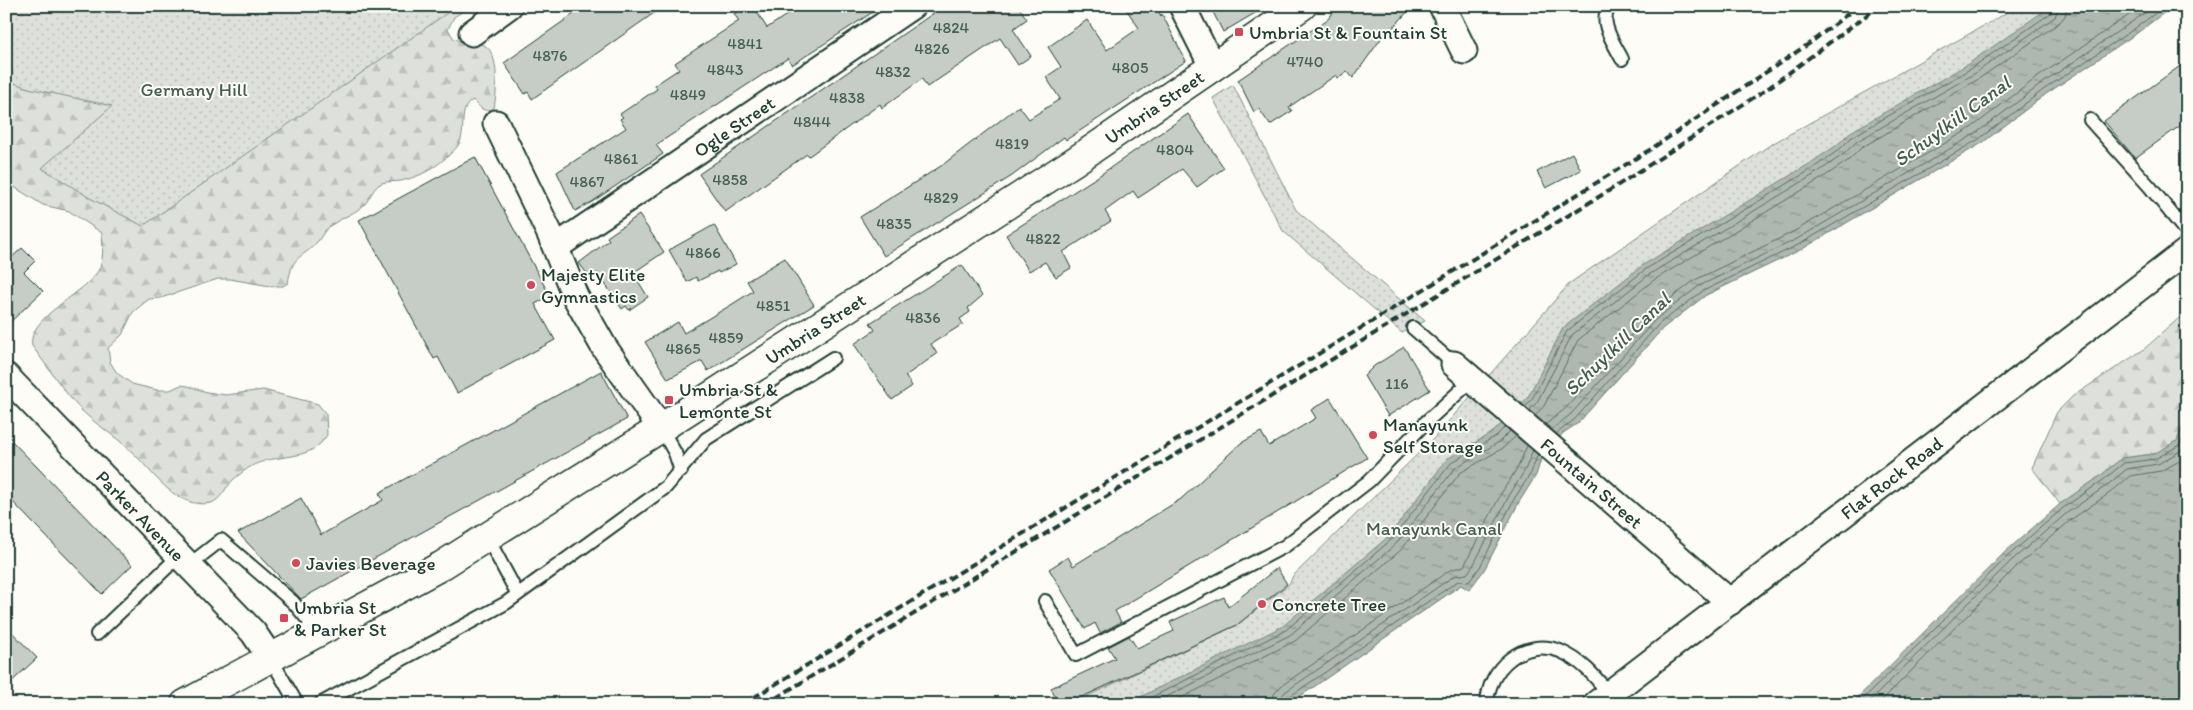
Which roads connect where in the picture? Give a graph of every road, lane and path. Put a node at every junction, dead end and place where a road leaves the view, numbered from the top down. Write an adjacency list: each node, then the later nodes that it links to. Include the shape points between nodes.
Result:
1 (509, 6): 7 (street)
2 (912, 6): 14 (street, Ogle Street)
3 (1182, 6): 10 (street)
4 (1302, 6): 10 (main road, Umbria Street)
5 (1442, 6): 8 (street)
6 (1611, 6): 9 (lane, via 1604,21)
7 (472, 33)
8 (1464, 52)
9 (1622, 59)
10 (1212, 68): 20 (main road, Umbria Street, via 1075,161)
11 (2090, 120): 13 (lane)
12 (496, 123): 14 (street)
13 (2187, 233)
14 (556, 247): 20 (street, via 575,296 594,332)
15 (2187, 251): 26 (street, Flat Rock Road)
16 (1413, 328): 18 (lane)
17 (833, 358): 21 (lane, via 706,439)
18 (1463, 372): 25 (lane, via 1426,422 1369,481 1285,546 1076,655); 26 (street, Fountain Street)
19 (6, 376): 23 (street, Parker Avenue)
20 (661, 428): 21 (lane); 22 (main road, Umbria Street)
21 (681, 471): 24 (lane, via 653,497)
22 (487, 537): 24 (lane); 27 (main road, Umbria Street, via 441,566)
23 (184, 560): 27 (lane, via 221,540 293,602); 28 (lane); 29 (street, Parker Avenue, via 253,632)
24 (517, 593): 33 (lane, via 495,609)
25 (1045, 601)
26 (1730, 602): 30 (street, Flat Rock Road)
27 (318, 632): 29 (main road, Umbria Street)
28 (97, 634)
29 (270, 657): 31 (main road, Umbria Street); 32 (lane)
30 (1603, 699): 34 (lane, via 1586,666 1558,650 1544,648 1531,649 1503,663 1490,686)
31 (185, 704)
32 (297, 704)
33 (320, 704)
34 (1487, 704)

